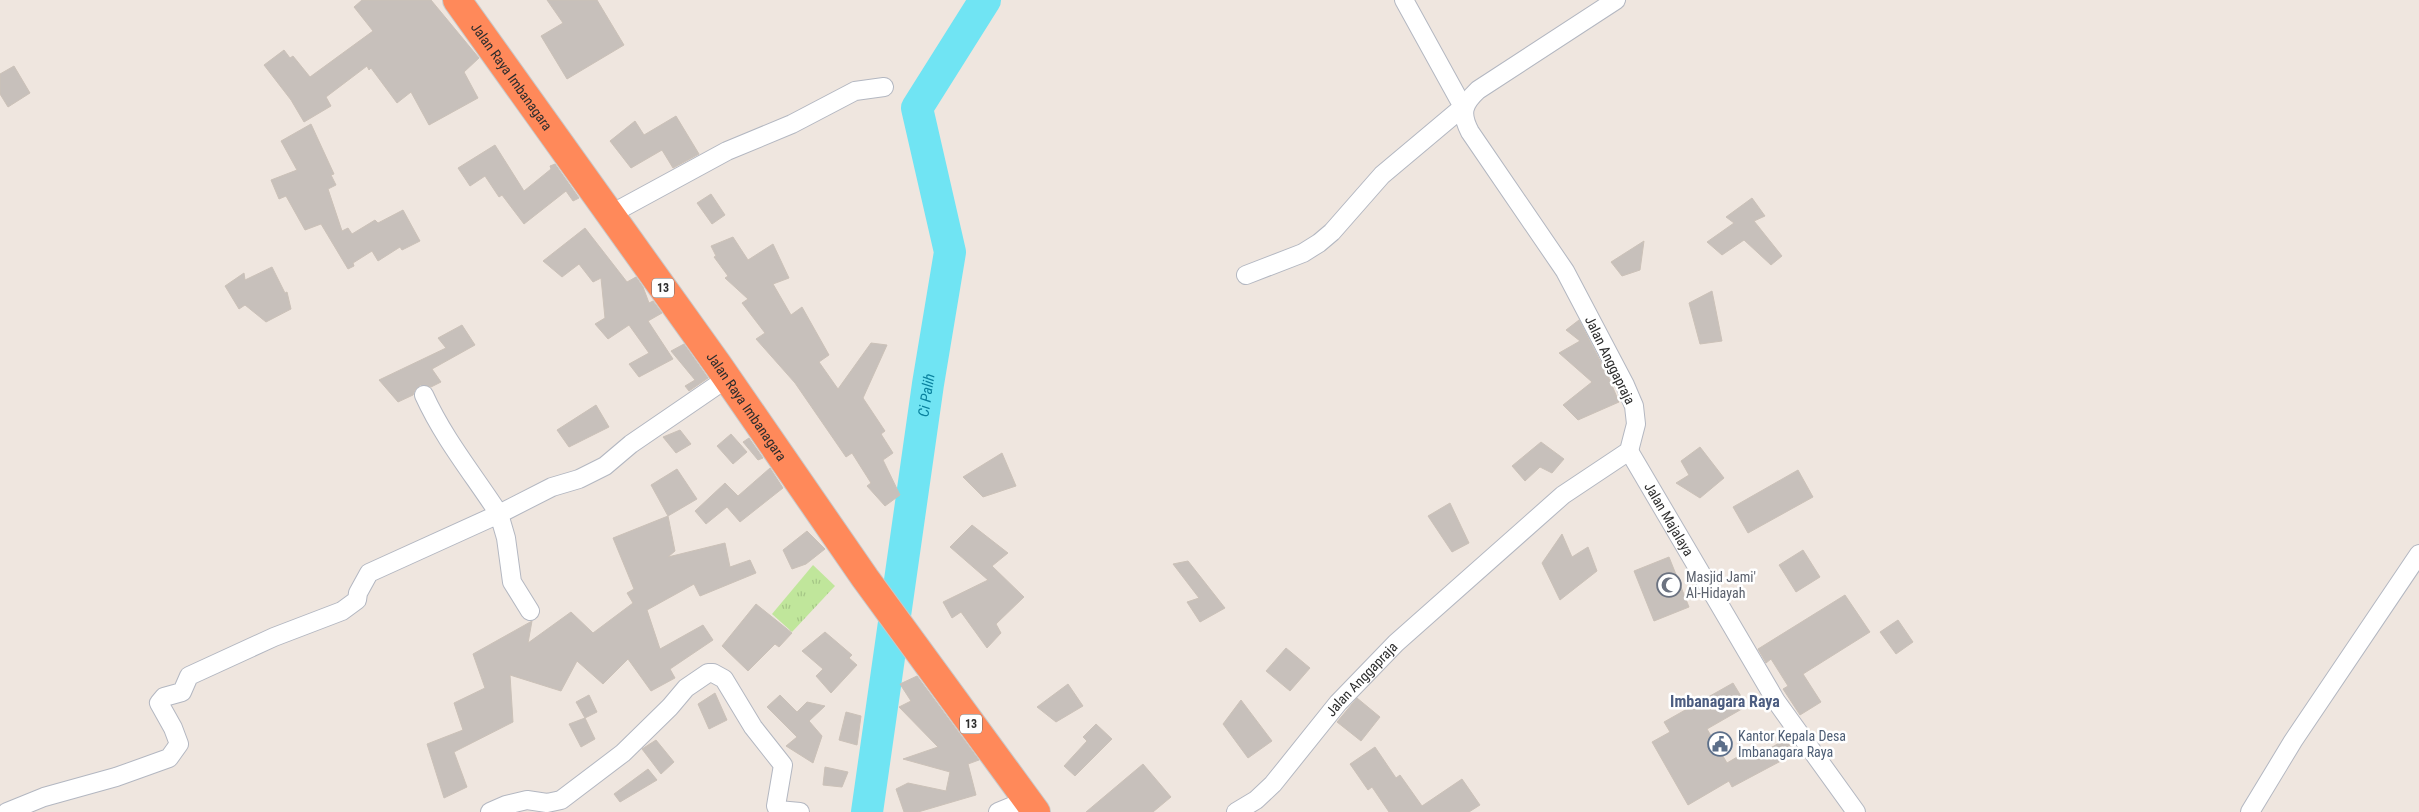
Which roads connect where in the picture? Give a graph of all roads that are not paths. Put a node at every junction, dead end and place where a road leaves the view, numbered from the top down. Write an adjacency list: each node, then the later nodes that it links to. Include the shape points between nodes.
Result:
1 (457, 0): 6 (highway, Jalan Raya Imbanagara / 13)
2 (1404, 0): 5 (street, Jalan Anggapraja)
3 (1616, 0): 5 (street, via 1478,90)
4 (884, 87): 6 (street, via 855,91 792,124 726,151)
5 (1463, 107): 7 (street, via 1382,175 1319,243); 10 (street, Jalan Anggapraja, via 1470,132 1565,271 1625,384 1634,406 1636,424)
6 (610, 214): 8 (highway, Jalan Raya Imbanagara / 13)
7 (1246, 276)
8 (726, 379): 11 (street, via 605,466 579,479 552,487); 14 (highway, Jalan Raya Imbanagara / 13, via 865,578)
9 (424, 395): 11 (street, via 450,445)
10 (1629, 451): 19 (street, Jalan Anggapraja, via 1563,495 1396,643 1338,703 1273,784); 20 (street, Jalan Majalaya, via 1776,701)
11 (499, 514): 13 (street, via 512,582); 15 (street, via 369,573 357,600 342,611 274,637 186,678 182,692 164,697 159,703 179,744 169,758 37,799)
12 (2419, 554): 21 (street, via 2293,740)
13 (530, 611)
14 (1032, 806): 18 (street)
15 (7, 812)
16 (490, 812): 17 (street, via 506,804 527,800 547,803 561,800 623,753 686,688 713,673 724,679 753,727 783,765 778,810)
17 (800, 812)
18 (998, 812)
19 (1236, 812)
20 (1856, 812)
21 (2250, 812)

